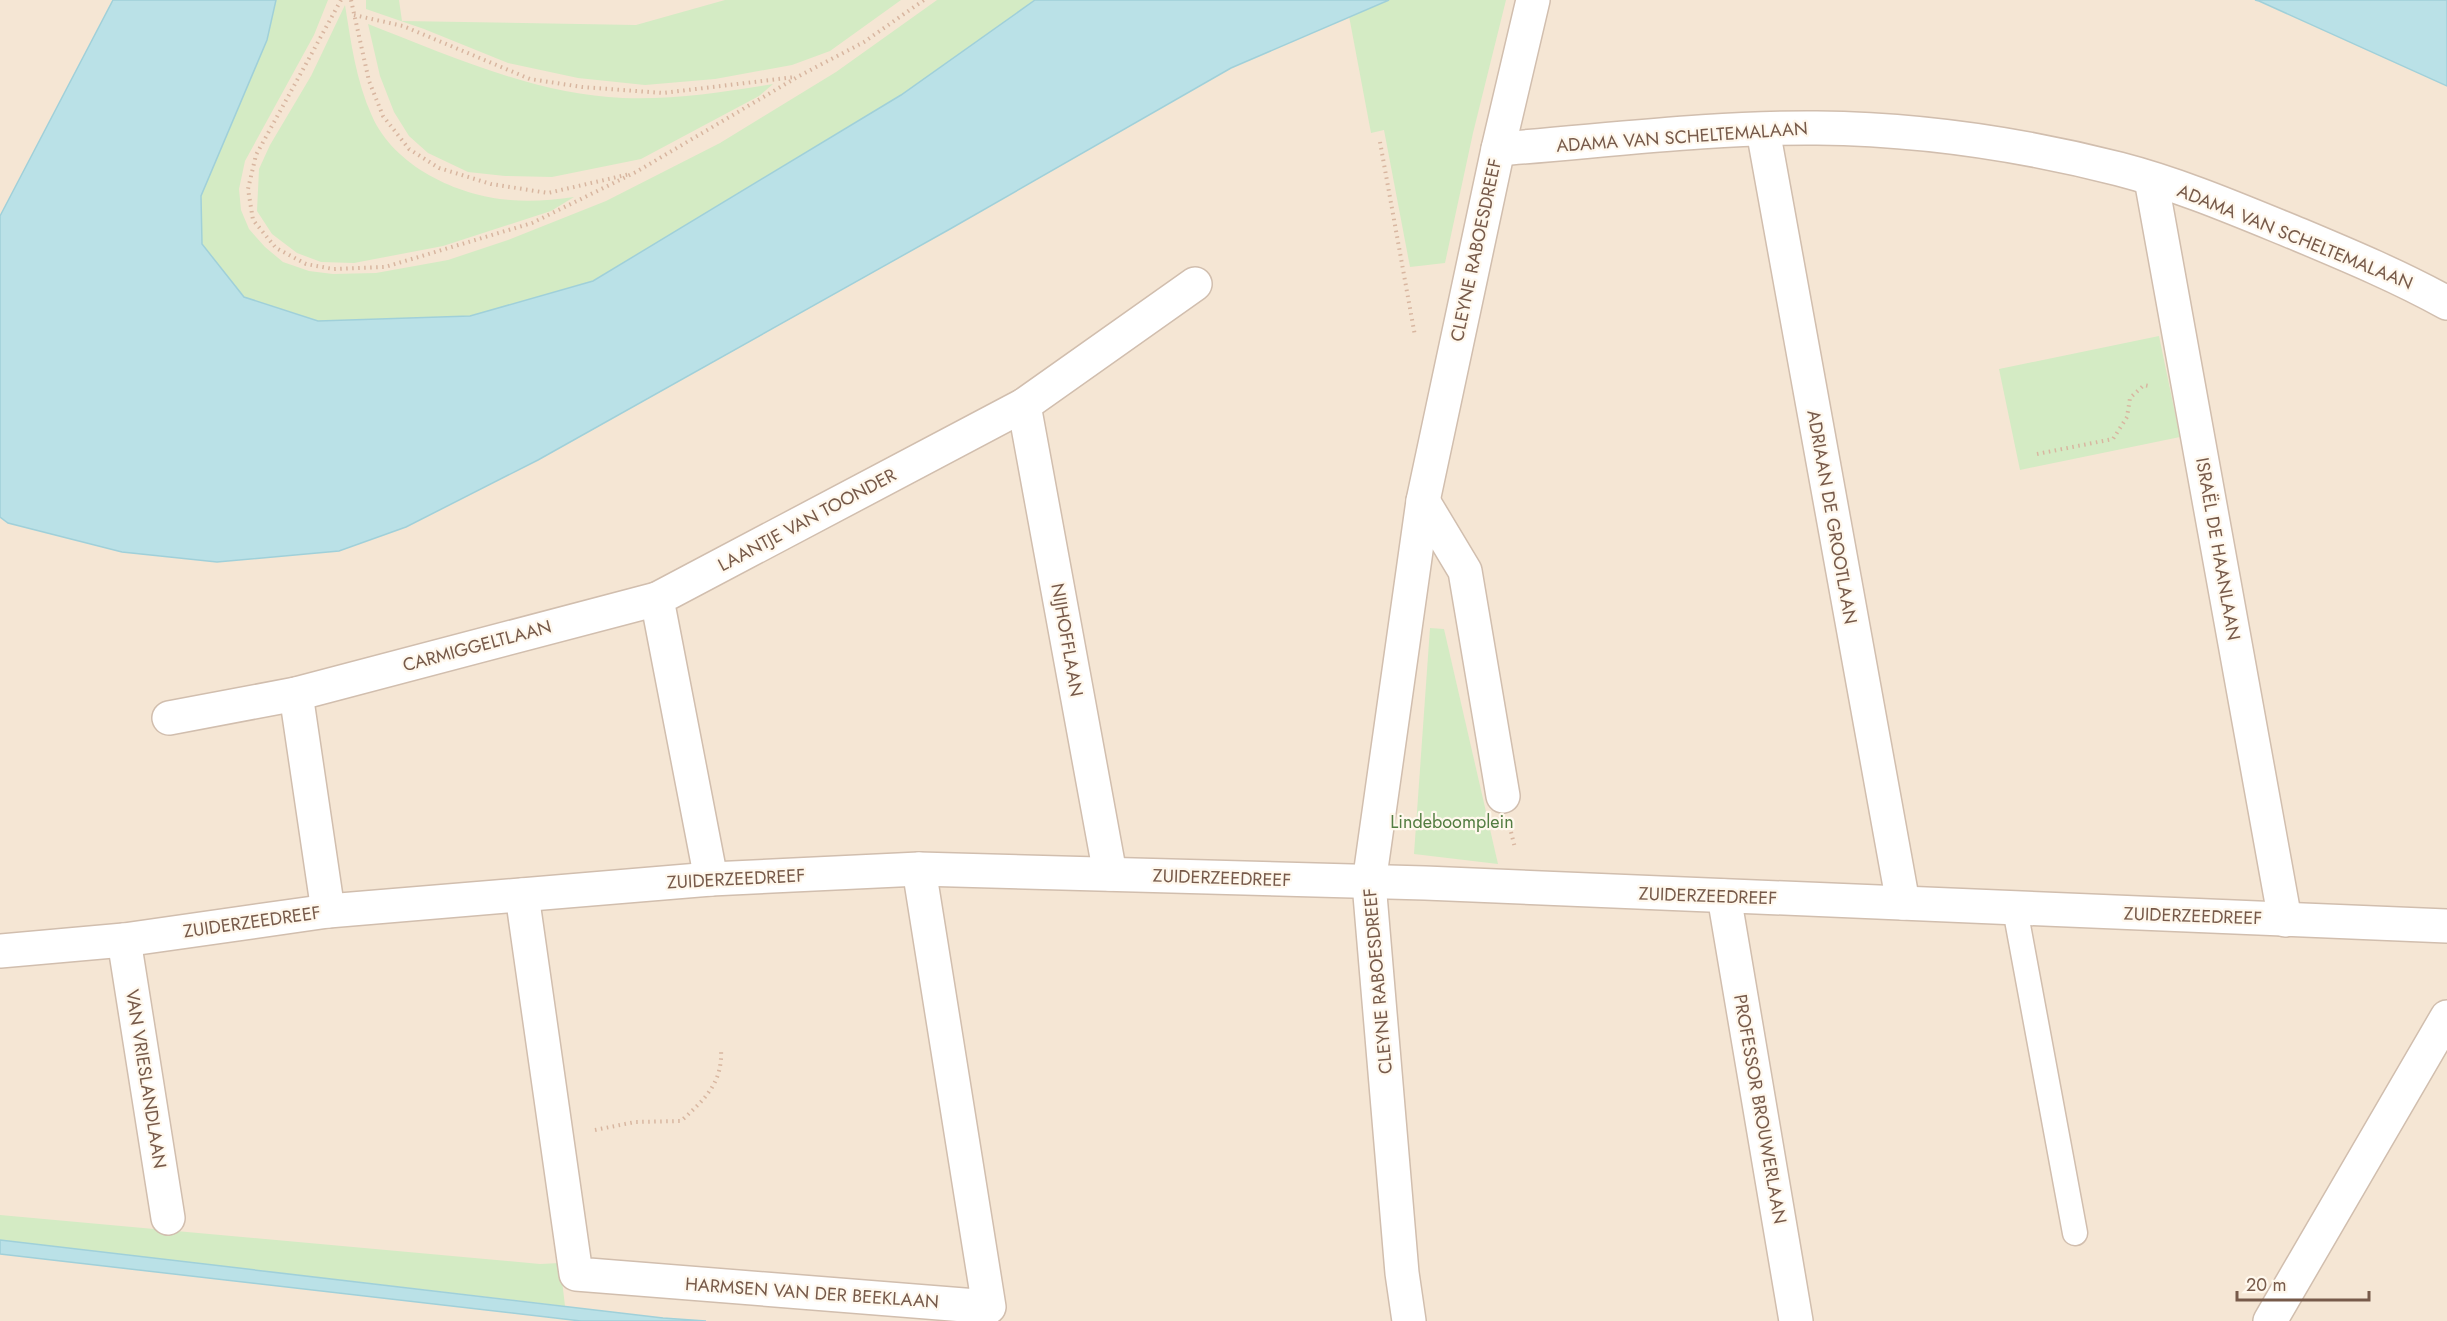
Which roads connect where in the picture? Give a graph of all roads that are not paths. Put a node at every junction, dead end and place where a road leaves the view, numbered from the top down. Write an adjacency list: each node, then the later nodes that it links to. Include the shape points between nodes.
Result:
1 (1533, 0): 3 (street, CLEYNE RABOESDREEF)
2 (1762, 130): 3 (street, ADAMA VAN SCHELTEMALAAN); 4 (street, ADAMA VAN SCHELTEMALAAN, via 1817,128 1960,138 2120,169); 19 (street, ADRIAAN DE GROOTLAAN)
3 (1498, 149): 8 (street, CLEYNE RABOESDREEF)
4 (2151, 179): 6 (street, ADAMA VAN SCHELTEMALAAN, via 2225,204 2346,254); 22 (street, ISRAËL DE HAANLAAN)
5 (1195, 284): 7 (street, LAANTJE VAN TOONDER)
6 (2447, 303)
7 (1024, 405): 9 (street, LAANTJE VAN TOONDER); 14 (street, NIJHOFFLAAN)
8 (1423, 501): 12 (street, via 1465,571); 16 (street, CLEYNE RABOESDREEF)
9 (657, 599): 10 (street, CARMIGGELTLAAN); 15 (street)
10 (296, 694): 11 (street, CARMIGGELTLAAN); 21 (street)
11 (169, 718)
12 (1503, 796)
13 (919, 869): 14 (street, ZUIDERZEEDREEF); 15 (street, ZUIDERZEEDREEF); 17 (street, HARMSEN VAN DER BEEKLAAN, via 989,1307 576,1274)
14 (1110, 874): 16 (street, ZUIDERZEEDREEF)
15 (711, 879): 17 (street, ZUIDERZEEDREEF)
16 (1369, 883): 18 (street, ZUIDERZEEDREEF); 29 (street, CLEYNE RABOESDREEF)
17 (522, 895): 21 (street, ZUIDERZEEDREEF)
18 (1724, 896): 19 (street, ZUIDERZEEDREEF); 30 (street, PROFESSOR BROUWERLAAN)
19 (1903, 903): 20 (street, ZUIDERZEEDREEF)
20 (2015, 909): 22 (street, ZUIDERZEEDREEF); 28 (lane)
21 (328, 911): 24 (street, ZUIDERZEEDREEF)
22 (2285, 920): 23 (street, ZUIDERZEEDREEF)
23 (2447, 926)
24 (124, 940): 25 (street, ZUIDERZEEDREEF); 27 (street, VAN VRIESLANDLAAN)
25 (0, 951)
26 (2447, 1017): 31 (street)
27 (168, 1218)
28 (2075, 1233)
29 (1409, 1321)
30 (1796, 1321)
31 (2270, 1321)

